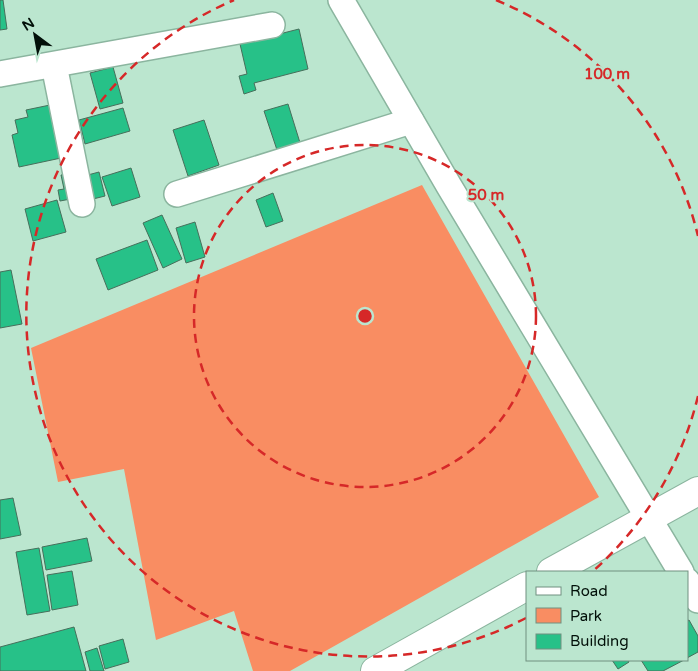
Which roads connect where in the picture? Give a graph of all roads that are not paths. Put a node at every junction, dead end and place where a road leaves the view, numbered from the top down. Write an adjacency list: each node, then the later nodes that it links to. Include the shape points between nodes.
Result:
1 (341, 0): 5 (street)
2 (272, 26): 3 (street)
3 (54, 65): 4 (street); 7 (street)
4 (0, 74)
5 (411, 121): 6 (street); 9 (street)
6 (177, 194)
7 (82, 204)
8 (698, 491): 9 (street)
9 (649, 518): 10 (street); 11 (street)
10 (554, 571)
11 (681, 571)
12 (688, 583): 14 (street)
13 (526, 587): 15 (street)
14 (698, 600)
15 (375, 671)

